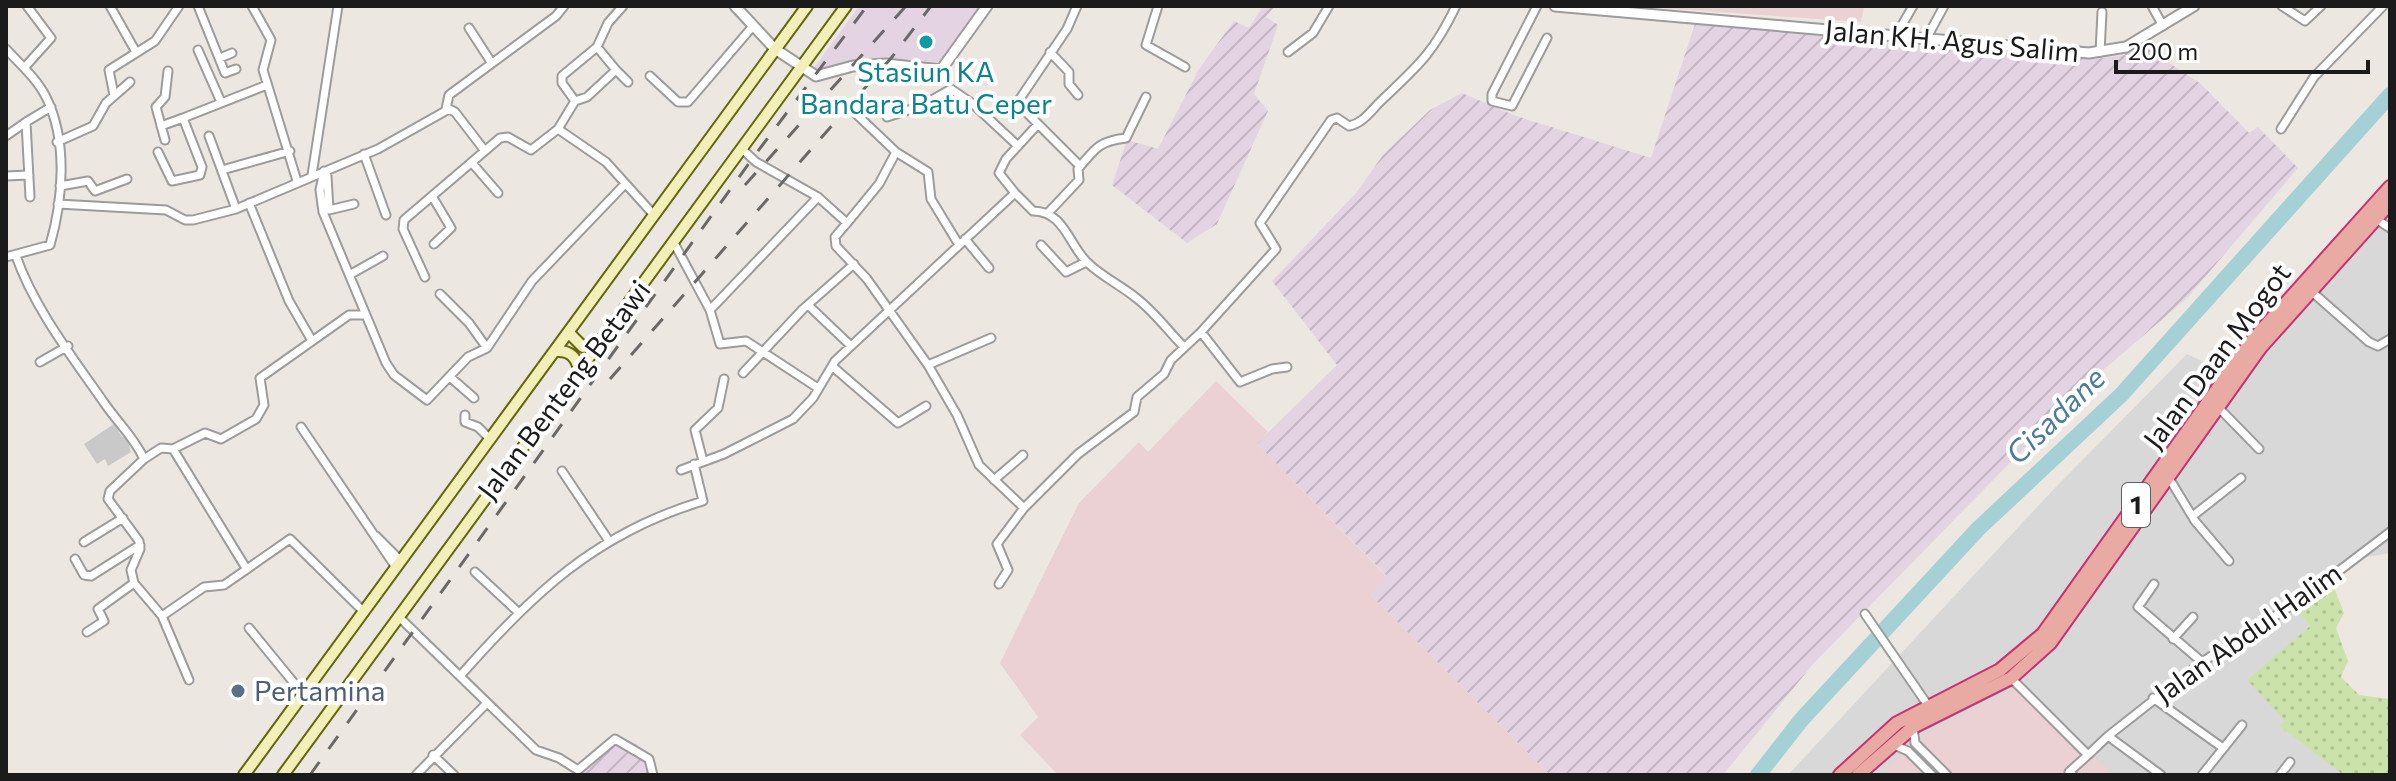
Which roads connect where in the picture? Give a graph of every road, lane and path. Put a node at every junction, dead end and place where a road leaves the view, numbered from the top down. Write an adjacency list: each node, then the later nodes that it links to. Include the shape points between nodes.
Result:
1 (27, 6): 46 (street, via 51,38)
2 (110, 6): 36 (street)
3 (179, 6): 36 (street, via 160,36)
4 (198, 6): 42 (street)
5 (252, 6): 53 (street, via 271,40 263,70)
6 (338, 6): 83 (street)
7 (564, 6): 43 (street)
8 (623, 6): 33 (street)
9 (735, 6): 27 (street)
10 (807, 6): 37 (main road, Jalan Benteng Betawi)
11 (846, 6): 44 (main road, Jalan Benteng Betawi)
12 (987, 6): 44 (street, via 941,70 886,64 816,76)
13 (1077, 6): 38 (street)
14 (1158, 6): 45 (street, via 1146,45)
15 (1329, 6): 39 (street, via 1318,27)
16 (1456, 6): 125 (street, via 1418,70 1355,125 1331,120 1260,223 1276,249)
17 (1537, 6): 31 (street, via 1492,101 1512,106)
18 (1555, 6): 30 (street, Jalan KH. Agus Salim)
19 (1913, 6): 30 (street)
20 (1944, 6): 32 (street)
21 (2152, 6): 28 (street)
22 (2194, 6): 28 (street, Jalan KH. Agus Salim)
23 (2282, 6): 24 (street, via 2305,21)
24 (2321, 6)
25 (2383, 6): 68 (street, via 2314,77)
26 (2102, 12): 40 (street)
27 (753, 26): 37 (street); 50 (street, via 688,102 678,102)
28 (2163, 26): 40 (street, Jalan KH. Agus Salim, via 2126,47)
29 (469, 28): 43 (street)
30 (1895, 37): 32 (street, Jalan KH. Agus Salim)
31 (1547, 38)
32 (1925, 41): 40 (street, Jalan KH. Agus Salim)
33 (597, 47): 48 (street); 57 (street, via 562,76)
34 (198, 50): 58 (street)
35 (7, 51): 46 (street)
36 (136, 52): 54 (street, via 109,70)
37 (779, 52): 44 (street); 101 (main road, Jalan Benteng Betawi)
38 (1050, 52): 55 (street, via 1069,72 1069,84); 65 (street, via 1017,103)
39 (1288, 52)
40 (2100, 52)
41 (232, 53): 42 (street)
42 (220, 58): 47 (street, via 225,73)
43 (491, 62): 60 (street, via 449,95)
44 (798, 66): 74 (main road, Jalan Benteng Betawi)
45 (1185, 67)
46 (24, 68): 59 (street)
47 (236, 69)
48 (616, 70): 52 (street); 57 (street, via 587,97)
49 (168, 71): 66 (street, via 165,97 156,107)
50 (650, 76)
51 (130, 82): 54 (street)
52 (628, 82)
53 (267, 85): 58 (street); 75 (street)
54 (114, 95): 72 (street, via 93,126)
55 (1078, 95)
56 (1146, 97): 81 (street, via 1126,138 1109,138)
57 (575, 101): 67 (street)
58 (221, 102): 63 (street)
59 (51, 107): 64 (street); 72 (street)
60 (446, 109): 76 (street, via 455,112); 79 (street, via 398,140)
61 (852, 110): 78 (street)
62 (887, 117): 73 (street, via 952,90)
63 (183, 118): 66 (street); 77 (street, via 202,172 176,182)
64 (26, 122): 69 (street); 84 (street)
65 (1038, 124): 73 (street); 81 (street)
66 (161, 126): 71 (street)
67 (558, 129): 76 (street, via 531,150 504,137); 88 (street, via 594,152)
68 (2281, 129)
69 (6, 136)
70 (209, 136): 82 (street)
71 (165, 140)
72 (57, 142): 89 (street)
73 (1018, 146): 92 (street, via 999,173)
74 (742, 149): 95 (street); 108 (main road, Jalan Benteng Betawi)
75 (290, 151): 82 (street); 87 (street)
76 (485, 151): 80 (street)
77 (158, 152)
78 (896, 152): 105 (street, via 879,184); 107 (street, via 928,172 931,199)
79 (364, 154): 83 (street); 103 (street)
80 (472, 163): 91 (street); 93 (street)
81 (1080, 166): 102 (street, via 1079,180)
82 (222, 170): 100 (street)
83 (319, 172): 87 (street); 99 (street, via 329,210); 117 (street, via 323,212)
84 (29, 175): 85 (street); 94 (street)
85 (6, 176)
86 (127, 179): 89 (street, via 98,191 88,181)
87 (297, 181): 96 (street)
88 (625, 184): 101 (street); 134 (street, via 532,281)
89 (60, 186): 98 (street)
90 (2390, 187): 164 (highway, Jalan Daan Mogot / 1, via 2250,343)
91 (498, 193)
92 (1015, 193): 102 (street, via 1033,211); 107 (street)
93 (432, 196): 109 (street, via 451,228); 118 (street, via 402,224)
94 (30, 197)
95 (818, 197): 105 (street); 122 (street)
96 (249, 203): 100 (street); 128 (street, via 289,301)
97 (2390, 203): 104 (highway, Jalan Daan Mogot / 1)
98 (58, 204): 100 (street, via 166,210 188,221); 111 (street, via 50,245)
99 (354, 204)
100 (236, 209)
101 (653, 214): 126 (main road, Jalan Benteng Betawi)
102 (1047, 214): 114 (street, via 1069,232)
103 (386, 215)
104 (2376, 219): 106 (street); 119 (highway, Jalan Daan Mogot / 1)
105 (847, 223): 115 (street, via 834,240)
106 (2390, 228)
107 (962, 242): 116 (street); 123 (street)
108 (674, 243): 122 (street); 130 (main road, Jalan Benteng Betawi)
109 (434, 244)
110 (1041, 245): 114 (street, via 1066,272)
111 (16, 256): 113 (street); 131 (street, via 27,285)
112 (383, 256): 117 (street)
113 (6, 257)
114 (1086, 262): 133 (street, via 1139,300)
115 (854, 264): 121 (street); 123 (street)
116 (989, 268)
117 (351, 274): 124 (street)
118 (425, 277)
119 (2309, 290): 129 (street, via 2369,342 2378,346); 148 (highway, Jalan Daan Mogot / 1)
120 (440, 294): 134 (street)
121 (808, 305): 132 (street); 136 (street)
122 (710, 310): 136 (street, via 720,344 744,341)
123 (888, 310): 132 (street); 139 (street)
124 (365, 315): 128 (street, via 354,314); 143 (street, via 392,372 425,400)
125 (1201, 332): 133 (street); 141 (street, via 1240,382)
126 (571, 336): 130 (main road, via 586,348); 135 (main road, Jalan Benteng Betawi)
127 (991, 338): 139 (street)
128 (311, 339): 152 (street, via 259,380 265,400 256,419 221,439 205,433)
129 (2390, 339)
130 (598, 343): 138 (main road, Jalan Benteng Betawi)
131 (68, 346): 137 (street); 155 (street)
132 (851, 346): 140 (street)
133 (1184, 347): 163 (street, via 1137,397 1135,411 1078,454)
134 (487, 348): 143 (street, via 468,357)
135 (560, 351): 138 (main road); 151 (main road, Jalan Benteng Betawi)
136 (762, 352): 142 (street); 145 (street)
137 (40, 362)
138 (577, 364): 183 (main road, Jalan Benteng Betawi)
139 (928, 365): 162 (street, via 974,458)
140 (832, 366): 145 (street); 147 (street, via 899,424)
141 (1287, 367)
142 (743, 373)
143 (450, 377): 146 (street)
144 (724, 379): 156 (street, via 718,410 695,430)
145 (818, 388): 156 (street, via 793,419)
146 (474, 398)
147 (926, 406)
148 (2217, 406): 153 (street); 160 (highway, Jalan Daan Mogot / 1)
149 (465, 415): 151 (street, via 465,422)
150 (301, 427): 173 (street)
151 (490, 439): 173 (main road, Jalan Benteng Betawi)
152 (173, 449): 155 (street, via 161,448); 174 (street)
153 (2259, 449)
154 (1023, 455): 162 (street)
155 (144, 459): 166 (street, via 108,495)
156 (703, 461): 157 (street)
157 (694, 464): 158 (street); 168 (street, via 703,501 671,510)
158 (681, 470)
159 (562, 471): 168 (street)
160 (2169, 478): 164 (highway, Jalan Daan Mogot / 1); 165 (street)
161 (2241, 478): 165 (street)
162 (994, 480): 163 (street)
163 (1024, 508): 177 (street, via 997,544 1008,565)
164 (2137, 514): 190 (highway, Jalan Daan Mogot / 1, via 2059,633); 195 (highway, Jalan Daan Mogot / 1, via 2033,645 2000,670)
165 (2194, 515): 172 (street)
166 (123, 518): 169 (street); 170 (street)
167 (2390, 532): 188 (street, Jalan Abdul Halim, via 2302,599)
168 (609, 541): 180 (street, via 561,572)
169 (84, 542)
170 (140, 545): 171 (street, via 91,576 84,575); 176 (street, via 131,567)
171 (75, 559)
172 (2229, 561)
173 (398, 563): 179 (main road, Jalan Benteng Betawi)
174 (246, 568): 179 (street, via 290,539); 182 (street, via 220,587 204,587)
175 (475, 572): 180 (street)
176 (134, 583): 182 (street); 186 (street, via 98,609 104,621)
177 (999, 584)
178 (2154, 584): 187 (street, via 2138,607)
179 (363, 611): 192 (main road, Jalan Benteng Betawi)
180 (518, 612): 189 (street)
181 (1865, 614): 195 (street)
182 (162, 616): 191 (street)
183 (398, 616): 189 (street); 205 (main road, Jalan Benteng Betawi)
184 (2193, 617): 187 (street)
185 (249, 628): 192 (street)
186 (87, 632)
187 (2173, 639): 188 (street)
188 (2202, 662): 193 (street, Jalan Abdul Halim)
189 (460, 676): 194 (street)
190 (2011, 678): 197 (highway, Jalan Daan Mogot / 1); 202 (street)
191 (189, 680)
192 (303, 694): 204 (main road, Jalan Benteng Betawi)
193 (2153, 698): 198 (street, Jalan Abdul Halim); 200 (street)
194 (486, 704): 201 (street); 208 (street, via 536,750 578,770 615,739 649,759)
195 (1927, 704): 209 (highway, Jalan Daan Mogot / 1, via 1883,733)
196 (2242, 725): 200 (street)
197 (1913, 727): 199 (highway, Jalan Daan Mogot / 1); 212 (street, via 1915,743)
198 (2108, 736): 202 (street, Jalan Abdul Halim); 214 (street)
199 (1889, 744): 210 (highway, Jalan Daan Mogot / 1); 211 (street, via 1908,751)
200 (2223, 748): 215 (street)
201 (433, 755): 206 (street); 207 (street)
202 (2088, 755): 213 (street, Jalan Abdul Halim, via 2069,772)
203 (2290, 762): 216 (street)
204 (244, 775)
205 (283, 775)
206 (416, 775)
207 (454, 775)
208 (653, 775)
209 (1840, 775)
210 (1858, 775)
211 (1932, 775)
212 (1947, 775)
213 (2073, 775)
214 (2161, 775)
215 (2202, 775)
216 (2280, 775)

